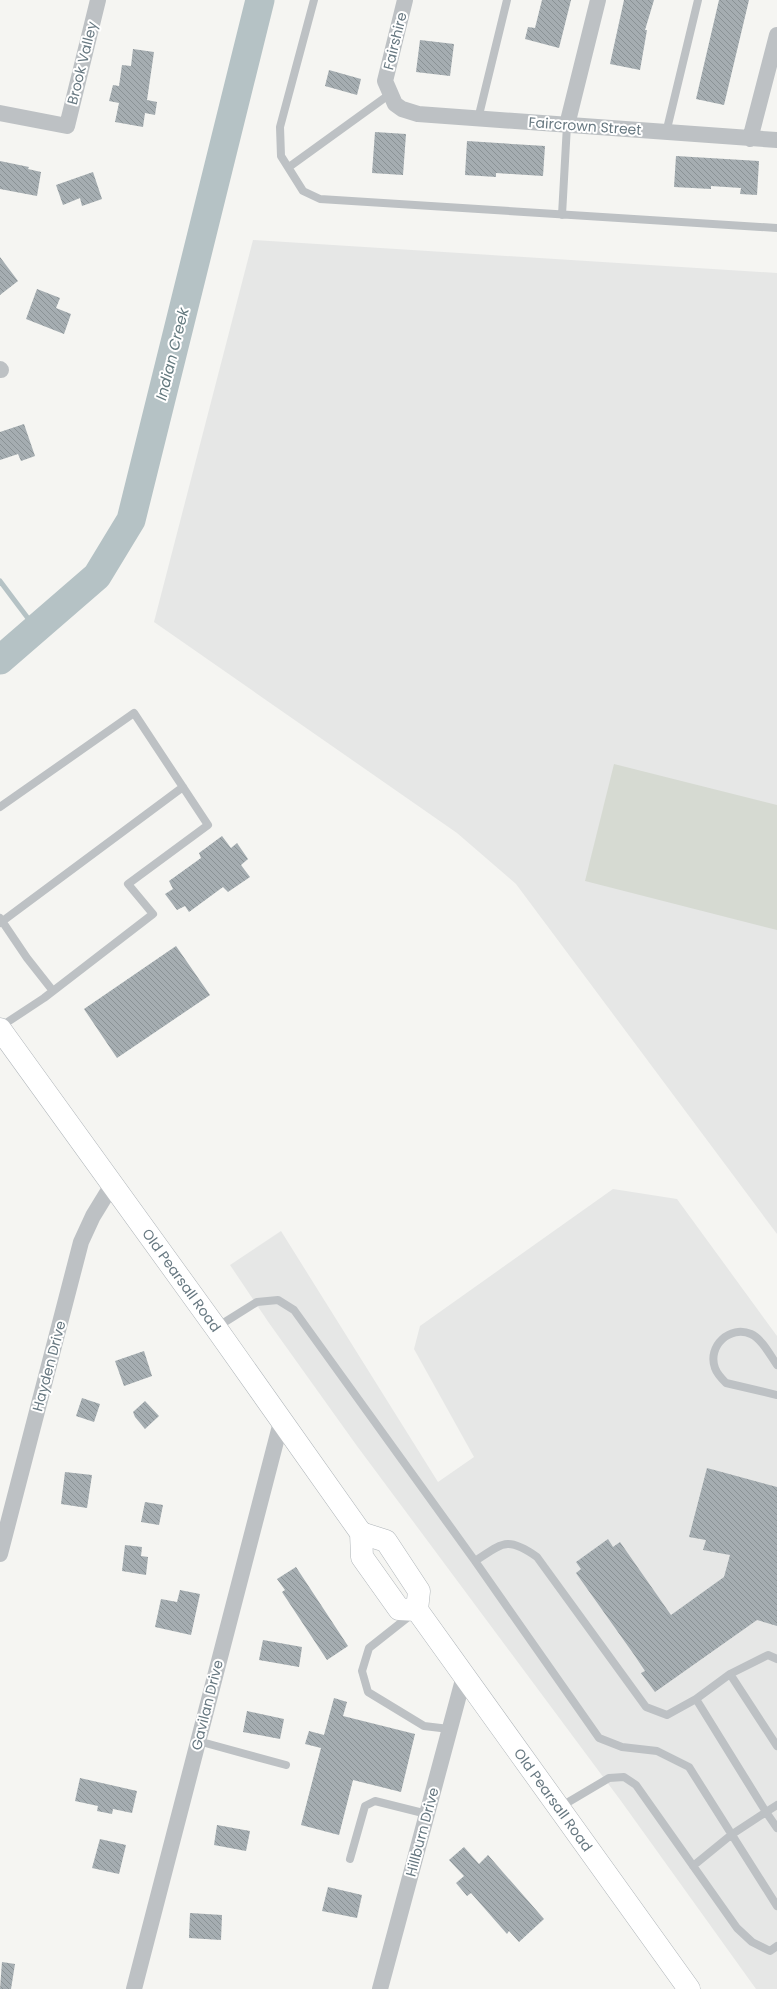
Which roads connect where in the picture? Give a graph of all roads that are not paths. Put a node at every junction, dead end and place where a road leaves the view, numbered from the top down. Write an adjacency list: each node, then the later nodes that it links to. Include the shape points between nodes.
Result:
1 (98, 0): 9 (street, Brook Valley, via 67,126)
2 (314, 0): 15 (lane, via 280,127 282,156)
3 (405, 0): 8 (street, Fairshire, via 385,81)
4 (507, 0): 10 (lane)
5 (598, 0): 11 (street)
6 (698, 0): 12 (lane)
7 (777, 35): 13 (street)
8 (392, 99): 10 (street, Faircrown Street, via 402,109 418,114); 15 (lane)
9 (0, 113)
10 (478, 119): 11 (street, Faircrown Street)
11 (566, 125): 12 (street, Faircrown Street); 16 (lane)
12 (666, 133): 13 (street, Faircrown Street)
13 (750, 139): 14 (street, Faircrown Street)
14 (777, 140)
15 (289, 167): 16 (lane, via 303,191 320,199)
16 (562, 215): 17 (lane)
17 (777, 228)
18 (183, 787): 19 (lane, via 134,713); 20 (lane); 21 (lane, via 208,825 128,884 153,914)
19 (0, 807)
20 (1, 921): 21 (lane)
21 (53, 991): 22 (lane)
22 (0, 1028): 23 (main road, Old Pearsall Road)
23 (112, 1185): 24 (main road, Old Pearsall Road); 29 (street, Hayden Drive, via 81,1242)
24 (216, 1328): 27 (main road, Old Pearsall Road); 30 (lane, via 258,1302 278,1300 294,1310)
25 (777, 1365): 26 (lane, via 758,1338 751,1334 735,1332 719,1342 715,1350 715,1368 726,1383)
26 (777, 1395)
27 (281, 1422): 28 (main road, Old Pearsall Road); 37 (street, Gavilan Drive)
28 (362, 1533): 31 (main road, via 386,1541 419,1591); 31 (main road, via 362,1557 366,1563 399,1609)
29 (0, 1554)
30 (475, 1561): 35 (lane, via 501,1544 520,1545 537,1557 646,1707 667,1715); 45 (lane, via 599,1738 622,1747 657,1752 689,1766)
31 (417, 1610): 34 (main road, Old Pearsall Road); 36 (lane, via 369,1648 362,1671 368,1692 424,1726)
32 (777, 1659): 33 (lane, via 768,1655)
33 (730, 1674): 35 (lane); 38 (lane)
34 (464, 1676): 36 (street, Hillburn Drive); 41 (main road, Old Pearsall Road)
35 (696, 1699): 42 (lane)
36 (449, 1729): 43 (street, Hillburn Drive)
37 (198, 1741): 39 (lane); 50 (street, Gavilan Drive)
38 (777, 1746)
39 (286, 1765)
40 (777, 1805): 42 (lane)
41 (559, 1807): 47 (lane, via 609,1778 624,1777 636,1785); 52 (main road, Old Pearsall Road)
42 (766, 1812): 44 (lane); 45 (lane)
43 (427, 1814): 46 (lane, via 375,1801 365,1806); 51 (street, Hillburn Drive)
44 (777, 1828)
45 (731, 1835): 47 (lane); 48 (lane)
46 (350, 1859)
47 (693, 1866): 49 (lane, via 737,1928 752,1942 770,1951)
48 (777, 1906)
49 (777, 1946)
50 (134, 1989)
51 (380, 1989)
52 (689, 1989)

